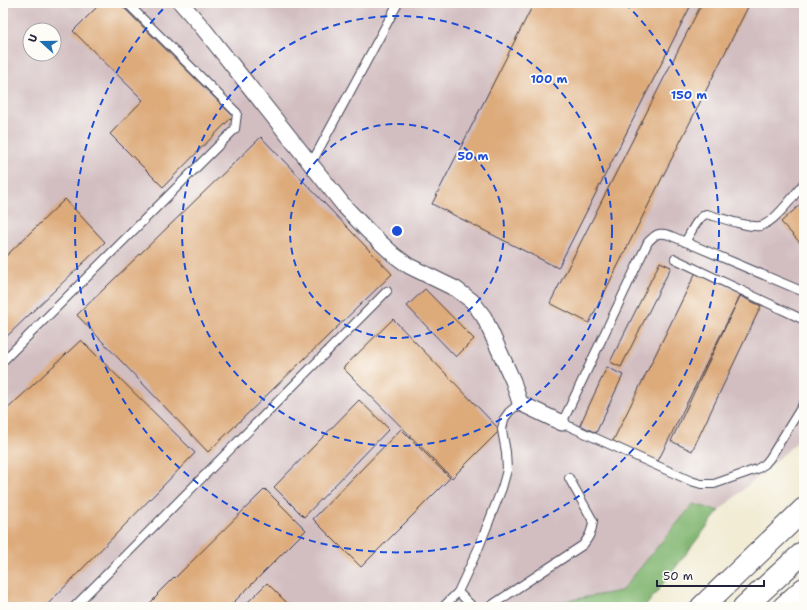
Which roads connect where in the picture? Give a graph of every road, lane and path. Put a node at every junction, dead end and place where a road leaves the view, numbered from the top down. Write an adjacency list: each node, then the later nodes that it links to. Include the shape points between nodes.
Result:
1 (128, 3): 11 (lane, via 237,113 235,128)
2 (181, 3): 4 (street)
3 (398, 3): 4 (lane)
4 (311, 164): 12 (street, via 345,207 394,255 409,266 456,289 472,301 490,329)
5 (804, 183): 6 (lane, via 774,218 762,226 706,214 698,220)
6 (685, 242): 9 (lane); 14 (lane, via 662,234 655,235 648,242)
7 (675, 259): 10 (lane)
8 (387, 291): 21 (lane)
9 (804, 292)
10 (804, 320)
11 (3, 360)
12 (520, 402): 14 (street); 20 (lane, via 504,419 502,430 507,470 480,547)
13 (804, 403): 14 (lane, via 765,464 714,484 691,481)
14 (562, 423)
15 (569, 478): 24 (lane, via 593,522 589,537 583,545)
16 (804, 509): 25 (highway)
17 (804, 529): 26 (highway)
18 (804, 552): 27 (highway)
19 (804, 589): 28 (highway)
20 (458, 592): 22 (lane); 23 (lane)
21 (74, 607)
22 (443, 607)
23 (473, 607)
24 (489, 607)
25 (702, 607)
26 (719, 607)
27 (744, 607)
28 (784, 607)

